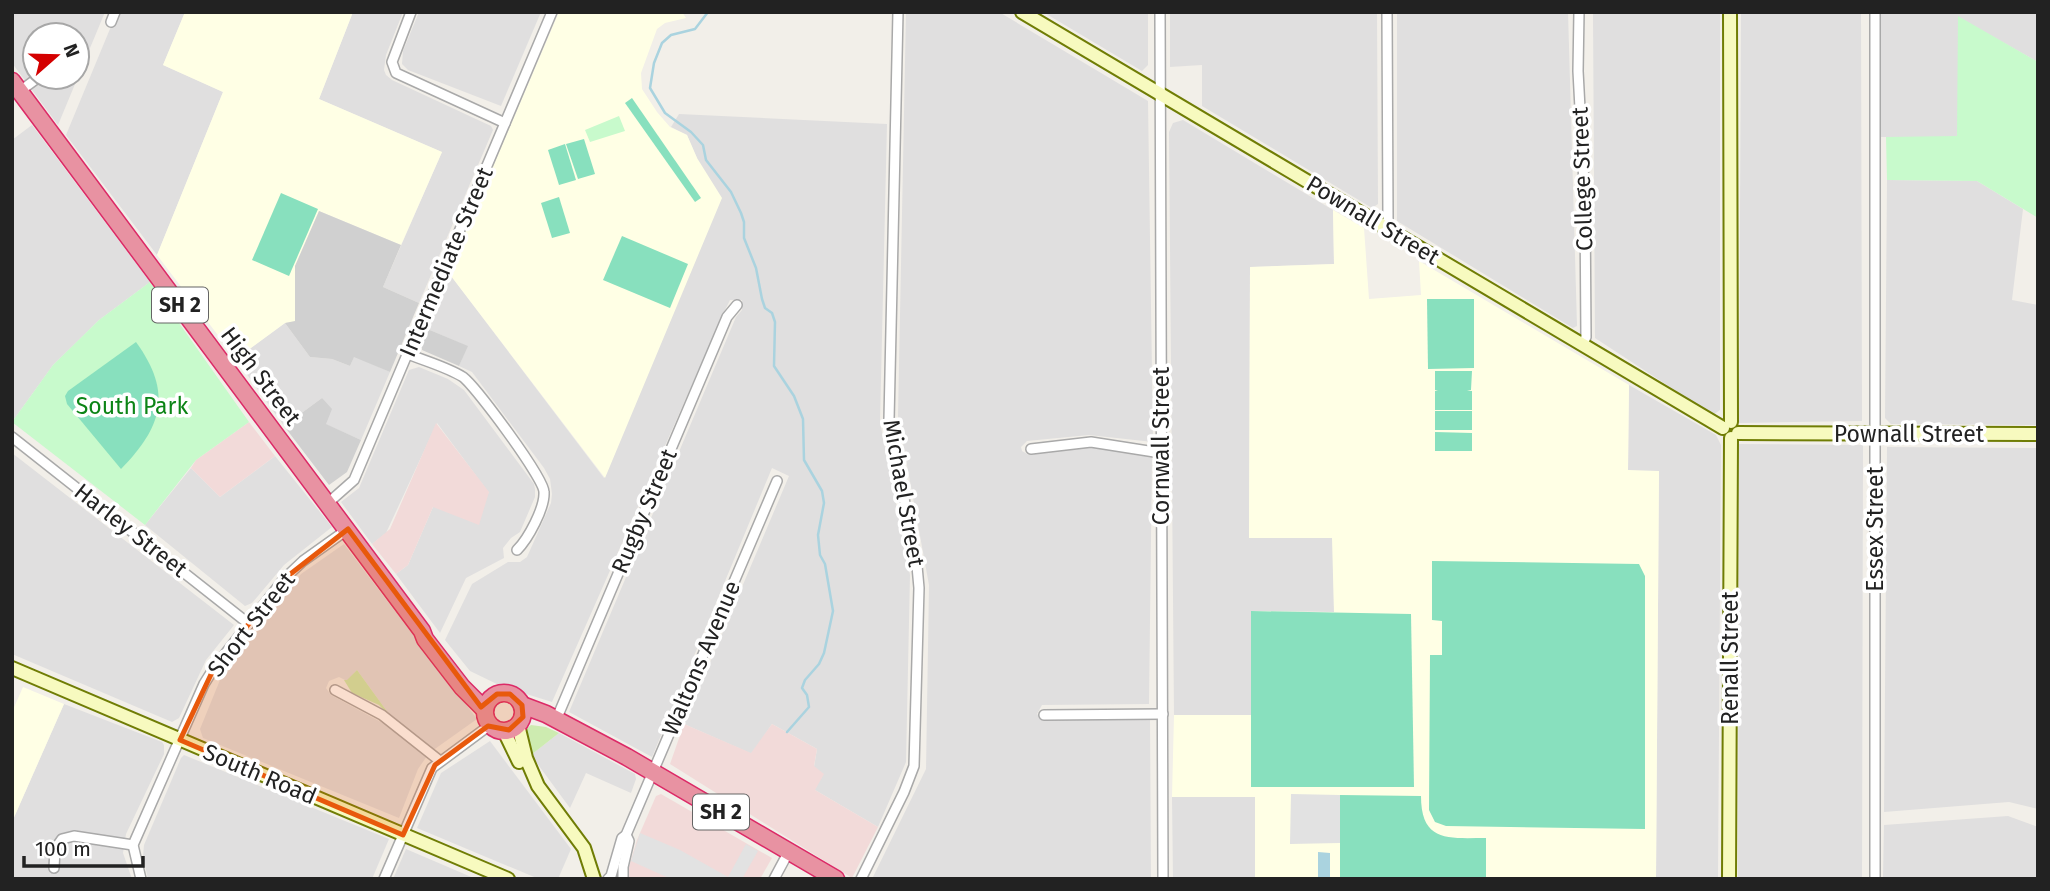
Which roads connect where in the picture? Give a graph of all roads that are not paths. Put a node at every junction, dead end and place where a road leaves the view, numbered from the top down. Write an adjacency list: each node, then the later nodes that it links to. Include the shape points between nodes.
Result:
1 (115, 12): 11 (street)
2 (411, 12): 14 (street, via 392,62 397,73)
3 (552, 12): 14 (street, Intermediate Street)
4 (898, 12): 54 (street, Michael Street, via 889,421 919,588 914,765)
5 (1022, 12): 13 (street, Pownall Street)
6 (1160, 12): 13 (street, Cornwall Street)
7 (1387, 12): 15 (street, via 1388,220)
8 (1579, 12): 17 (street, College Street)
9 (1730, 12): 19 (street, Renall Street)
10 (1875, 12): 20 (street, Essex Street)
11 (111, 22)
12 (16, 86): 26 (highway, High Street / SH 2)
13 (1160, 95): 15 (street, Pownall Street); 24 (street, Cornwall Street)
14 (505, 123): 18 (street, Intermediate Street)
15 (1384, 227): 17 (street, Pownall Street)
16 (737, 305): 37 (street, Rugby Street, via 727,317)
17 (1583, 344): 19 (street, Pownall Street)
18 (408, 354): 26 (street, Intermediate Street, via 354,480); 28 (street, via 470,384 541,479 544,499)
19 (1731, 431): 20 (street, Pownall Street); 56 (street, Renall Street)
20 (1875, 435): 21 (street, Pownall Street); 57 (street, Essex Street)
21 (2038, 435)
22 (12, 437): 29 (street, Harley Street)
23 (1031, 449): 24 (street, via 1091,442)
24 (1161, 453): 34 (street, Cornwall Street)
25 (777, 481): 40 (street, Waltons Avenue)
26 (328, 503): 27 (highway, High Street / SH 2)
27 (348, 529): 29 (street, Short Street, via 293,569); 30 (highway, High Street / SH 2)
28 (517, 550)
29 (249, 624): 38 (street, Short Street, via 204,684)
30 (422, 631): 33 (highway, High Street / SH 2, via 468,683); 36 (highway, High Street / SH 2, via 462,687)
31 (12, 668): 38 (street, South Road)
32 (335, 691): 39 (street, via 382,715)
33 (496, 694): 36 (highway, via 488,702); 36 (highway, SH 2, via 517,698)
34 (1163, 714): 35 (street); 55 (street, Cornwall Street)
35 (1044, 715)
36 (507, 719): 37 (highway, SH 2, via 546,714); 39 (street); 49 (street, High Street, via 529,780 584,848)
37 (556, 720): 40 (highway, SH 2)
38 (180, 740): 41 (street, South Road); 43 (street, Short Street)
39 (440, 761): 41 (street, via 430,772)
40 (653, 772): 42 (street, Waltons Avenue); 44 (highway, SH 2)
41 (403, 835): 47 (street); 48 (street, South Road)
42 (626, 835): 50 (street, Waltons Avenue); 51 (street, Waltons Avenue, via 629,841)
43 (133, 845): 45 (street, via 74,836 62,839 55,849); 46 (street)
44 (789, 851): 52 (street); 53 (highway, SH 2)
45 (54, 868)
46 (141, 879)
47 (384, 879)
48 (508, 879)
49 (594, 879)
50 (608, 879)
51 (622, 879)
52 (774, 879)
53 (836, 879)
54 (861, 879)
55 (1163, 879)
56 (1729, 879)
57 (1875, 879)

